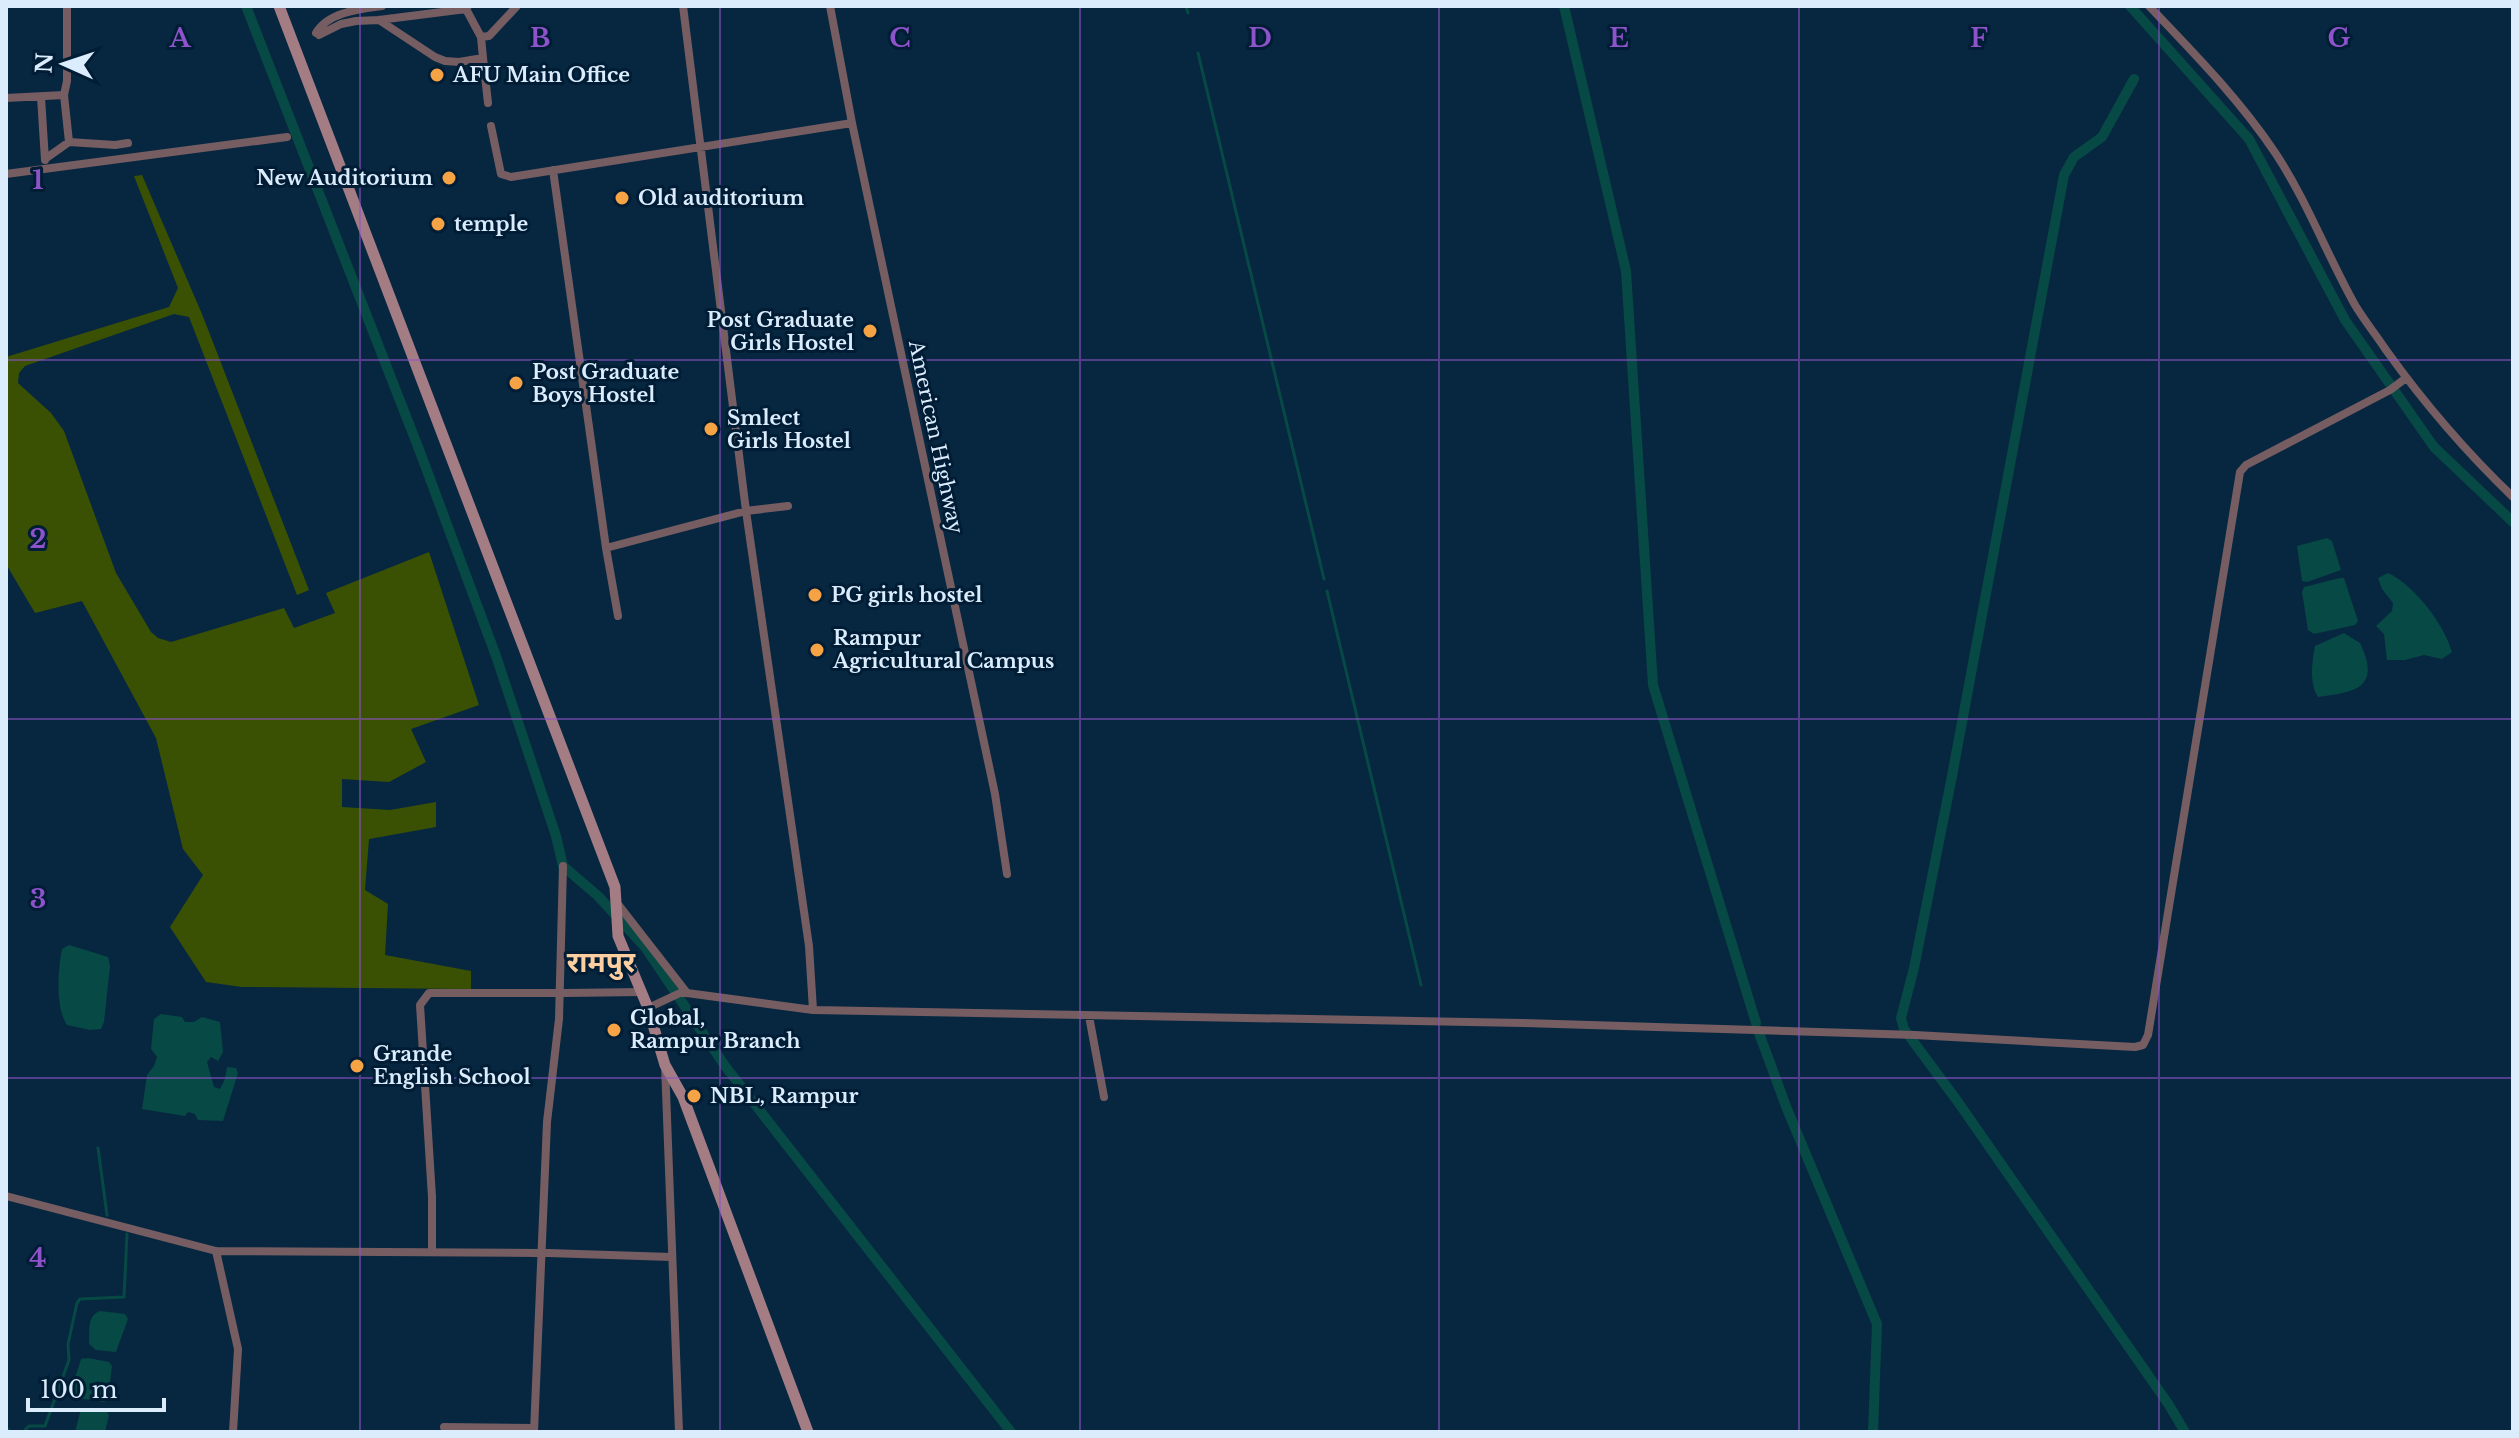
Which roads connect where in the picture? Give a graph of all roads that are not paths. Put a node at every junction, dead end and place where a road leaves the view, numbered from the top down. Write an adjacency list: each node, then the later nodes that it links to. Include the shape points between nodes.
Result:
1 (67, 6): 12 (street)
2 (279, 6): 35 (main road, via 615,887)
3 (382, 6): 9 (street, via 335,17 320,25 318,34 341,24)
4 (517, 6): 10 (street, via 489,36)
5 (683, 6): 21 (street)
6 (830, 6): 16 (street, American Highway)
7 (2149, 6): 25 (street, via 2220,82 2273,150 2295,183 2356,308)
8 (467, 7): 9 (street); 10 (street)
9 (379, 20): 11 (street, via 445,61)
10 (481, 37): 11 (street)
11 (483, 58): 15 (street)
12 (64, 95): 13 (street); 19 (street)
13 (41, 97): 14 (street); 22 (street)
14 (6, 98)
15 (488, 103)
16 (852, 123): 21 (street); 34 (street, American Highway, via 995,794)
17 (491, 126): 23 (street, via 501,174)
18 (287, 137): 22 (street)
19 (69, 142): 20 (street); 22 (street)
20 (128, 143)
21 (701, 148): 23 (street); 30 (street)
22 (46, 164): 24 (street)
23 (553, 170): 31 (street)
24 (6, 174)
25 (2403, 380): 26 (street); 40 (street, via 2240,472 2143,1045 1523,1023)
26 (2500, 484): 27 (street); 28 (street)
27 (2513, 485)
28 (2513, 497)
29 (788, 506): 30 (street)
30 (746, 511): 31 (street); 39 (street, via 809,946)
31 (606, 548): 32 (street)
32 (618, 616)
33 (563, 866): 48 (street)
34 (1007, 874)
35 (617, 907): 36 (main road, via 618,936); 37 (street)
36 (642, 992): 38 (main road); 45 (street, bridge, via 423,997)
37 (684, 993): 38 (street); 39 (street)
38 (648, 1008): 41 (main road)
39 (813, 1010): 40 (street)
40 (1089, 1016): 42 (street)
41 (665, 1065): 46 (street); 51 (main road, via 683,1097)
42 (1104, 1097)
43 (6, 1196): 44 (street)
44 (216, 1251): 45 (street); 49 (street, via 238,1349)
45 (432, 1251): 46 (street, bridge)
46 (671, 1257): 50 (street)
47 (444, 1427): 48 (street)
48 (534, 1430)
49 (233, 1432)
50 (679, 1432)
51 (808, 1432)

